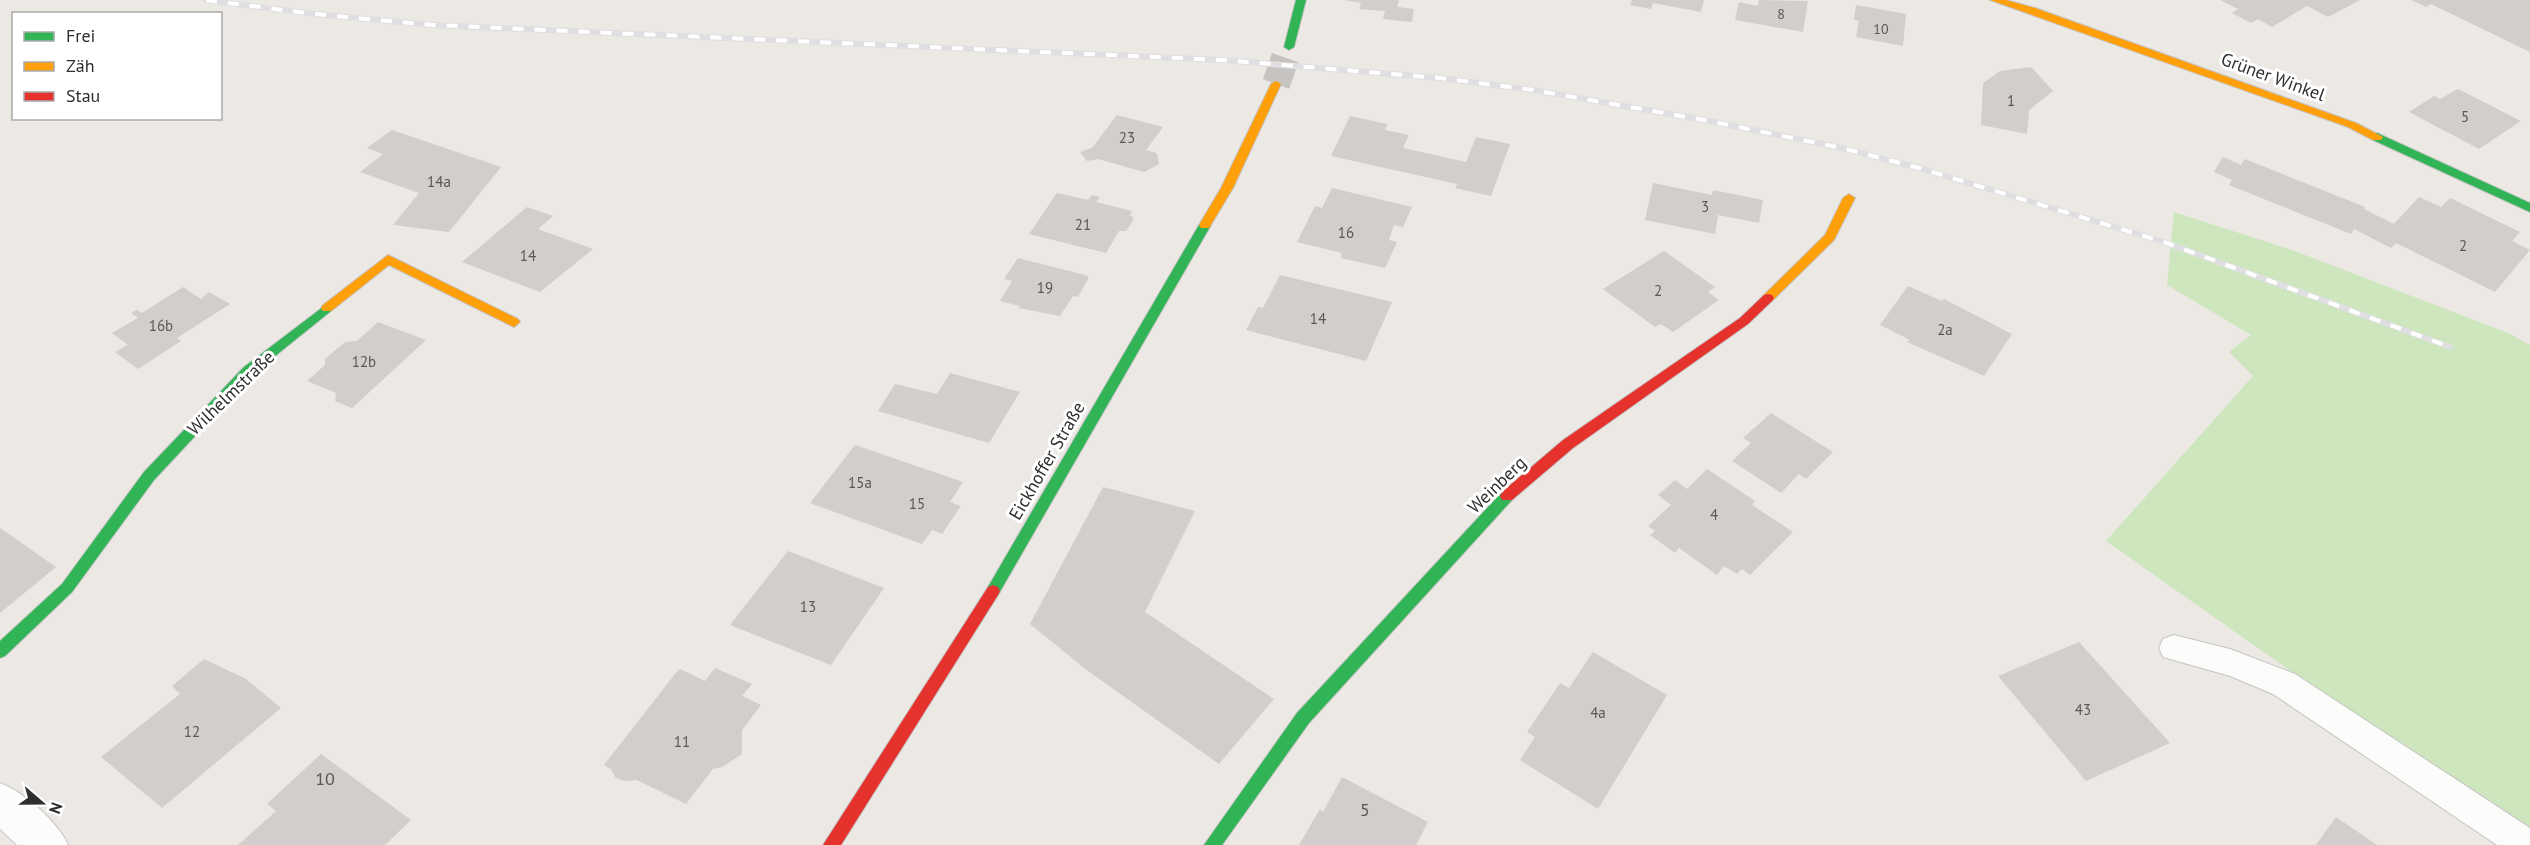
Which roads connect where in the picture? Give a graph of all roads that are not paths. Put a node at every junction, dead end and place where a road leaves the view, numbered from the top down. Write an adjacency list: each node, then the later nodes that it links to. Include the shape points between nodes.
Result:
1 (1301, 0): 3 (street)
2 (1995, 0): 6 (street, Grüner Winkel, via 2352,125)
3 (1289, 47)
4 (1276, 84): 12 (street, Eickhoffer Straße, via 1227,188 1000,579)
5 (1849, 198): 13 (street, Weinberg, via 1830,237 1744,321 1568,444 1513,490 1303,718)
6 (2530, 208)
7 (514, 322): 9 (street, Wilhelmstraße, via 388,259 249,370 149,476 67,588)
8 (2174, 648): 14 (lane, via 2252,669 2284,684)
9 (0, 651)
10 (0, 802): 11 (street)
11 (47, 845)
12 (831, 845)
13 (1212, 845)
14 (2526, 845)

